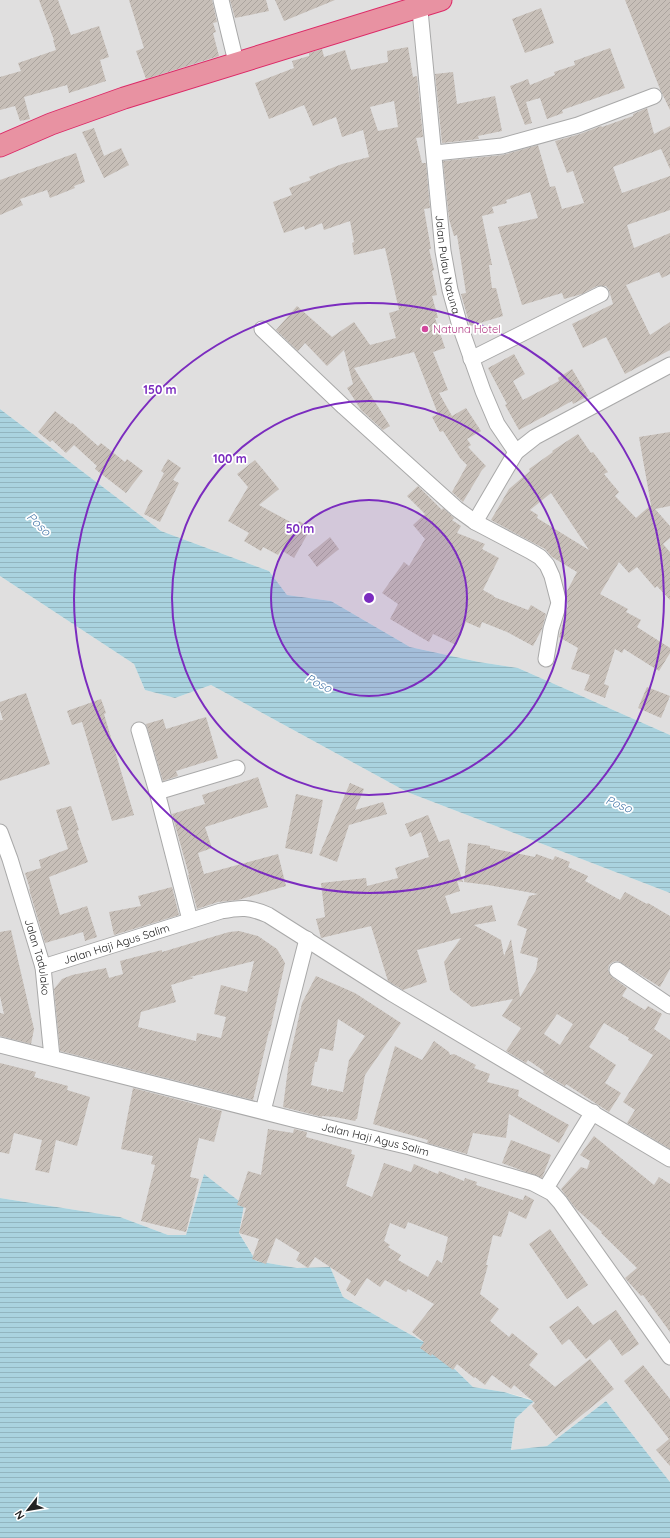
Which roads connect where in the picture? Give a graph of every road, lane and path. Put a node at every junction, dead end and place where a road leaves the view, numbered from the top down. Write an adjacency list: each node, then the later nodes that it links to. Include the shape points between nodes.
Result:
1 (221, 0): 4 (street)
2 (441, 0): 3 (highway)
3 (420, 3): 4 (highway); 7 (street, Jalan Pulau Natuna)
4 (236, 62): 6 (highway, via 124,98 51,124)
5 (654, 96): 7 (street, via 578,125 502,146)
6 (0, 146)
7 (435, 153): 10 (street, Jalan Pulau Natuna, via 443,251 450,290)
8 (601, 294): 10 (street)
9 (262, 329): 13 (street, via 450,504)
10 (471, 359): 12 (street, Jalan Pulau Natuna, via 497,424)
11 (670, 365): 12 (street, via 535,437)
12 (516, 452): 13 (street)
13 (475, 522): 14 (street, via 530,551 547,565 559,603)
14 (546, 660)
15 (139, 730): 17 (street)
16 (237, 768): 17 (street)
17 (157, 792): 20 (street)
18 (0, 832): 19 (street, Jalan Tadulako)
19 (5, 855): 22 (street, Jalan Tadulako)
20 (190, 920): 21 (street, Jalan Haji Agus Salim, via 228,910 254,909); 22 (street, Jalan Haji Agus Salim)
21 (307, 939): 27 (street); 28 (street, Jalan Haji Agus Salim, via 391,993)
22 (43, 967): 26 (street, Jalan Tadulako)
23 (617, 970): 24 (street)
24 (670, 1006)
25 (0, 1045): 26 (street, Jalan Haji Agus Salim)
26 (52, 1057): 27 (street, Jalan Haji Agus Salim)
27 (264, 1111): 30 (street, Jalan Haji Agus Salim, via 410,1147 520,1178)
28 (593, 1112): 29 (street, Jalan Haji Agus Salim); 30 (street)
29 (670, 1159)
30 (546, 1188): 31 (street, Jalan Haji Agus Salim, via 560,1202)
31 (670, 1356)

